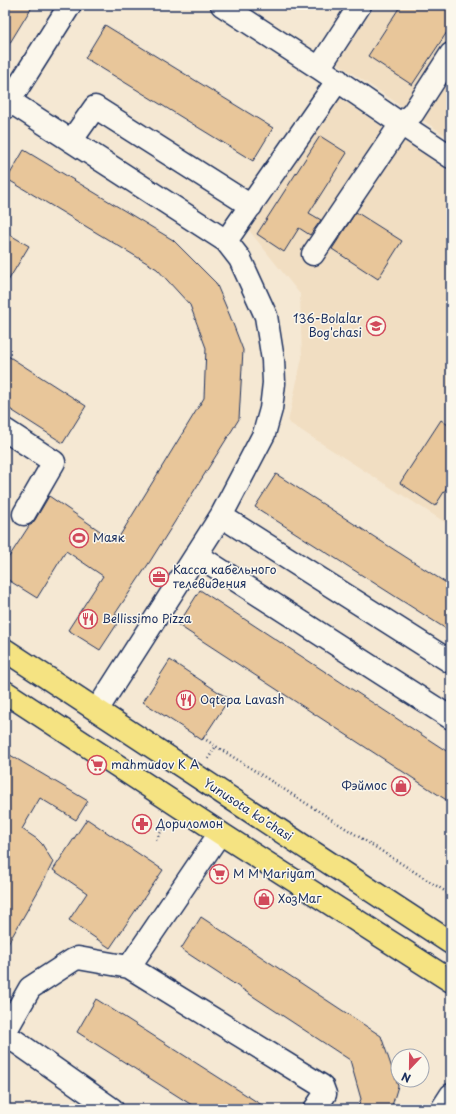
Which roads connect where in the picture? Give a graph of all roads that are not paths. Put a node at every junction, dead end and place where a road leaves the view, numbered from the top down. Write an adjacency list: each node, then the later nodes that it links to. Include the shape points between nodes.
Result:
1 (70, 5): 7 (street)
2 (222, 5): 5 (street)
3 (360, 5): 5 (street)
4 (451, 54): 8 (street, via 412,113)
5 (319, 68): 6 (street)
6 (338, 80): 8 (street); 11 (street)
7 (7, 102): 9 (street)
8 (401, 124): 10 (street); 13 (street)
9 (71, 141): 11 (street, via 95,107); 12 (street)
10 (451, 157)
11 (251, 206): 12 (street)
12 (226, 241): 16 (street, via 240,259 266,316 274,383 271,410 264,434)
13 (313, 254)
14 (5, 430): 15 (street, via 54,462)
15 (24, 514)
16 (221, 516): 17 (street); 19 (street)
17 (197, 555): 21 (street); 22 (street)
18 (5, 650): 21 (main road, Yunusota koʻchasi)
19 (451, 662)
20 (5, 692): 23 (main road)
21 (97, 710): 24 (main road, Yunusota koʻchasi)
22 (451, 718)
23 (220, 832): 25 (street); 26 (main road)
24 (451, 943)
25 (129, 967): 27 (street, via 78,958 73,960 30,988); 30 (street, via 322,1086 325,1094)
26 (451, 982)
27 (5, 1033): 29 (street)
28 (451, 1095): 31 (street)
29 (112, 1109)
30 (315, 1109)
31 (442, 1109)

